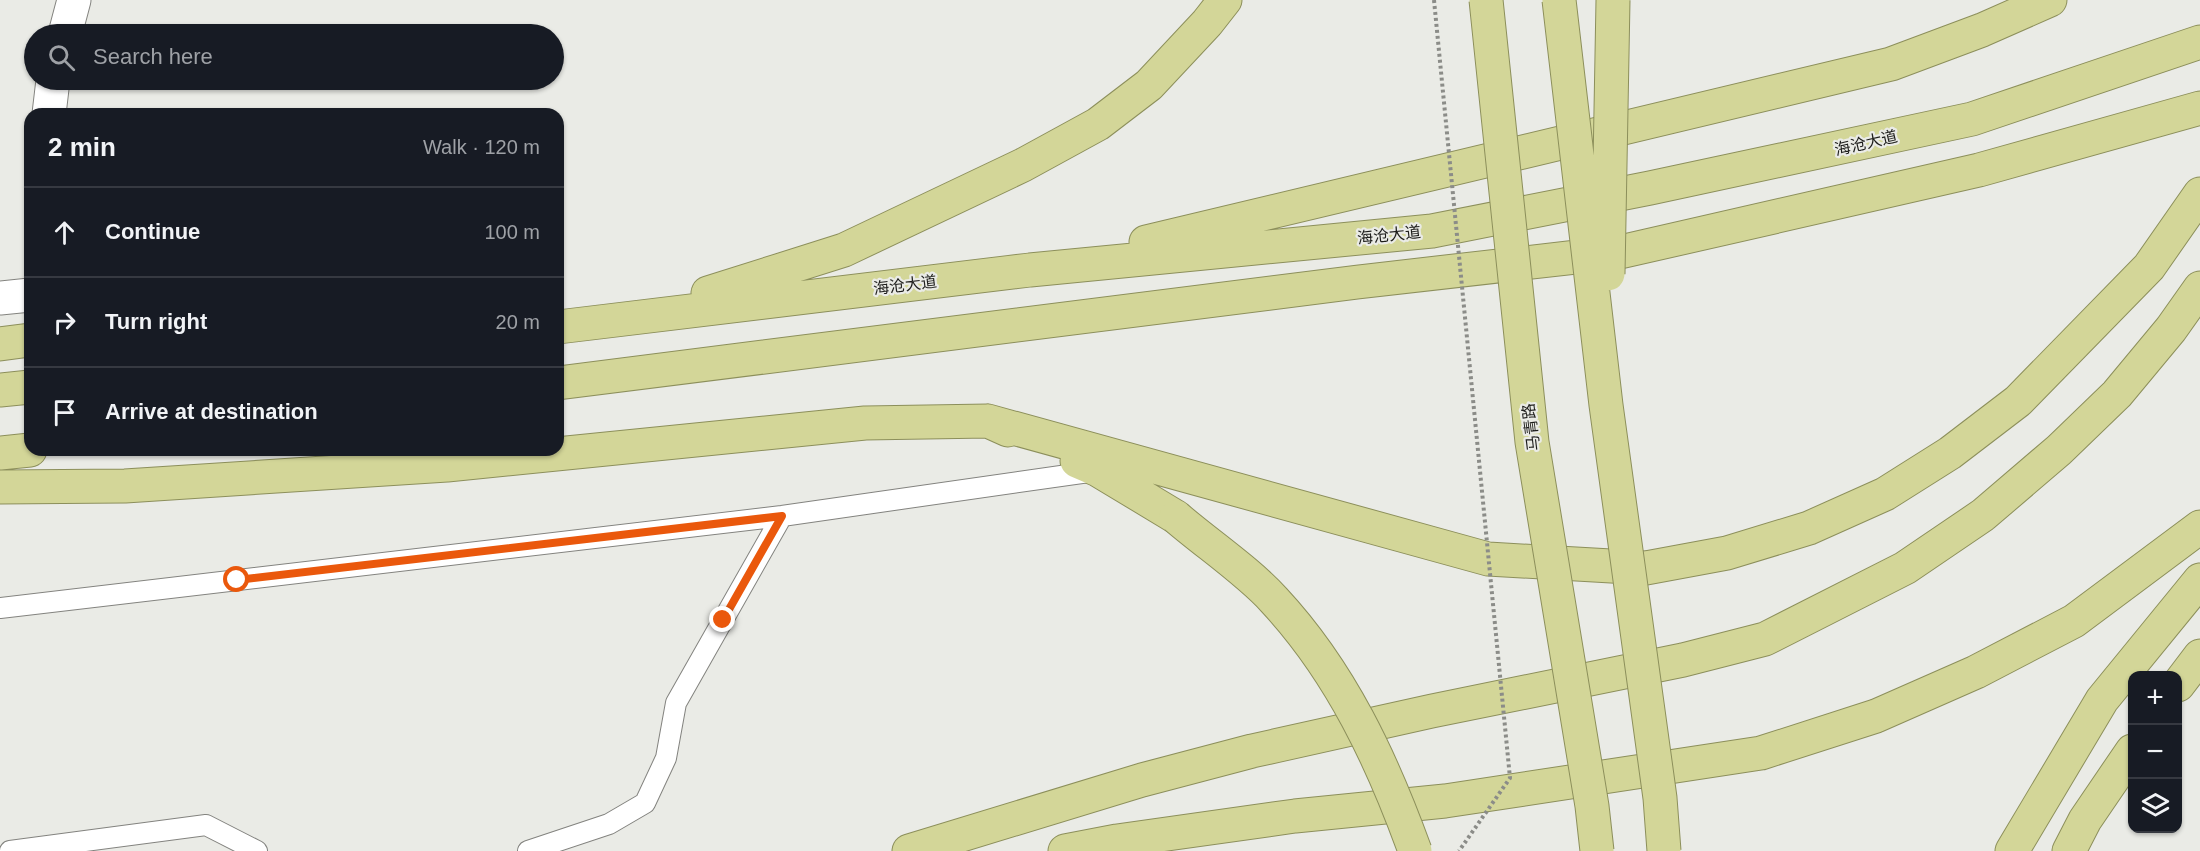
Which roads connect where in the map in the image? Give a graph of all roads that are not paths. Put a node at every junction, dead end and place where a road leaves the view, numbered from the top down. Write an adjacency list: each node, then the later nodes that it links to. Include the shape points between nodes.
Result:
1 (74, 0): 7 (street)
2 (1225, 0): 17 (highway, via 1149,85 1098,124 1033,160 844,250)
3 (1486, 0): 45 (highway, 马青路, bridge, via 1532,442)
4 (1559, 0): 24 (highway, bridge)
5 (1613, 0): 24 (highway, bridge)
6 (2050, 0): 13 (highway, via 1891,64)
7 (68, 24)
8 (2200, 42): 13 (highway, 海沧大道, via 1972,119 1432,231)
9 (52, 90): 10 (street)
10 (50, 108)
11 (2200, 108): 21 (highway, via 1979,170 1620,252)
12 (2200, 194): 25 (highway, via 2149,267 2018,401 1950,453 1886,494 1809,528 1727,553 1646,568 1488,559)
13 (1030, 270): 17 (highway, 海沧大道)
14 (2200, 288): 42 (highway, via 2172,329 2116,394 2059,450 1983,515 1905,568 1765,639 1683,660 1252,751)
15 (24, 296): 16 (street)
16 (0, 298)
17 (638, 316): 18 (highway, 海沧大道)
18 (564, 326)
19 (24, 341): 20 (highway)
20 (0, 344)
21 (564, 382)
22 (24, 388): 23 (highway)
23 (0, 390)
24 (1606, 405): 46 (highway, bridge)
25 (988, 422): 28 (highway, via 865,423); 30 (highway)
26 (24, 451): 27 (highway)
27 (0, 453)
28 (564, 453)
29 (537, 456): 31 (highway, via 125,486)
30 (1098, 470): 32 (lane); 44 (highway, bridge, via 1176,518 1274,599 1357,714)
31 (0, 487)
32 (782, 516): 35 (lane); 41 (lane, via 676,703 666,758 645,803 609,824)
33 (2200, 527): 43 (highway, via 2073,621 1976,672 1876,716 1761,753 1445,801 1295,816)
34 (2200, 580): 47 (highway, via 2102,700)
35 (0, 608)
36 (2200, 657): 37 (highway)
37 (2182, 681)
38 (2128, 758): 48 (highway, via 2085,820)
39 (10, 851): 40 (lane, via 206,825)
40 (257, 851)
41 (528, 851)
42 (909, 851)
43 (1065, 851)
44 (1415, 851)
45 (1597, 851)
46 (1664, 851)
47 (2012, 851)
48 (2069, 851)

